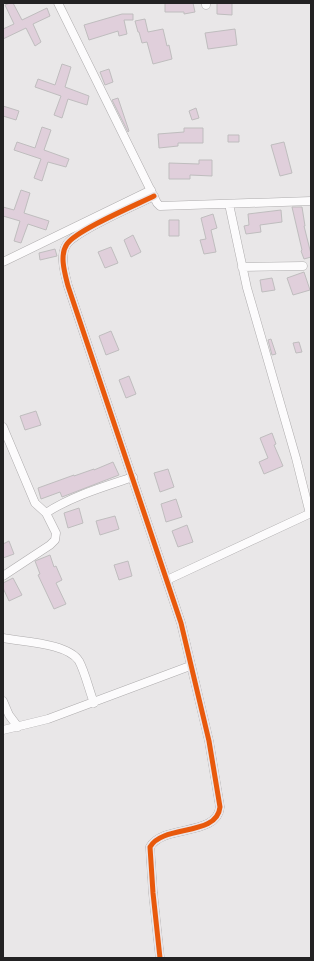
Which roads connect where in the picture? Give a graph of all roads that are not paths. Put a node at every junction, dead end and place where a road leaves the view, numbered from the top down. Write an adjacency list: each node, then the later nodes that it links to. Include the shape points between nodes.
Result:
1 (58, 3): 2 (street)
2 (153, 193): 4 (street, via 160,206); 5 (street); 9 (street, via 82,232 67,244 63,255 68,286)
3 (311, 201): 4 (street)
4 (229, 204): 7 (street)
5 (3, 262)
6 (303, 266): 7 (street)
7 (242, 267): 11 (street)
8 (3, 427): 10 (street, via 35,503)
9 (132, 477): 10 (street, via 69,500); 13 (street)
10 (46, 514): 12 (street, via 56,533 55,540)
11 (310, 514): 13 (street)
12 (3, 576)
13 (167, 580): 15 (street, via 181,622)
14 (3, 638): 17 (street, via 56,647 74,655)
15 (190, 666): 17 (street); 20 (street, via 209,741 220,807 216,819 208,824 160,836 150,847)
16 (3, 701): 18 (street)
17 (94, 702): 18 (street, via 48,720)
18 (18, 727): 19 (street)
19 (3, 730)
20 (160, 958)

